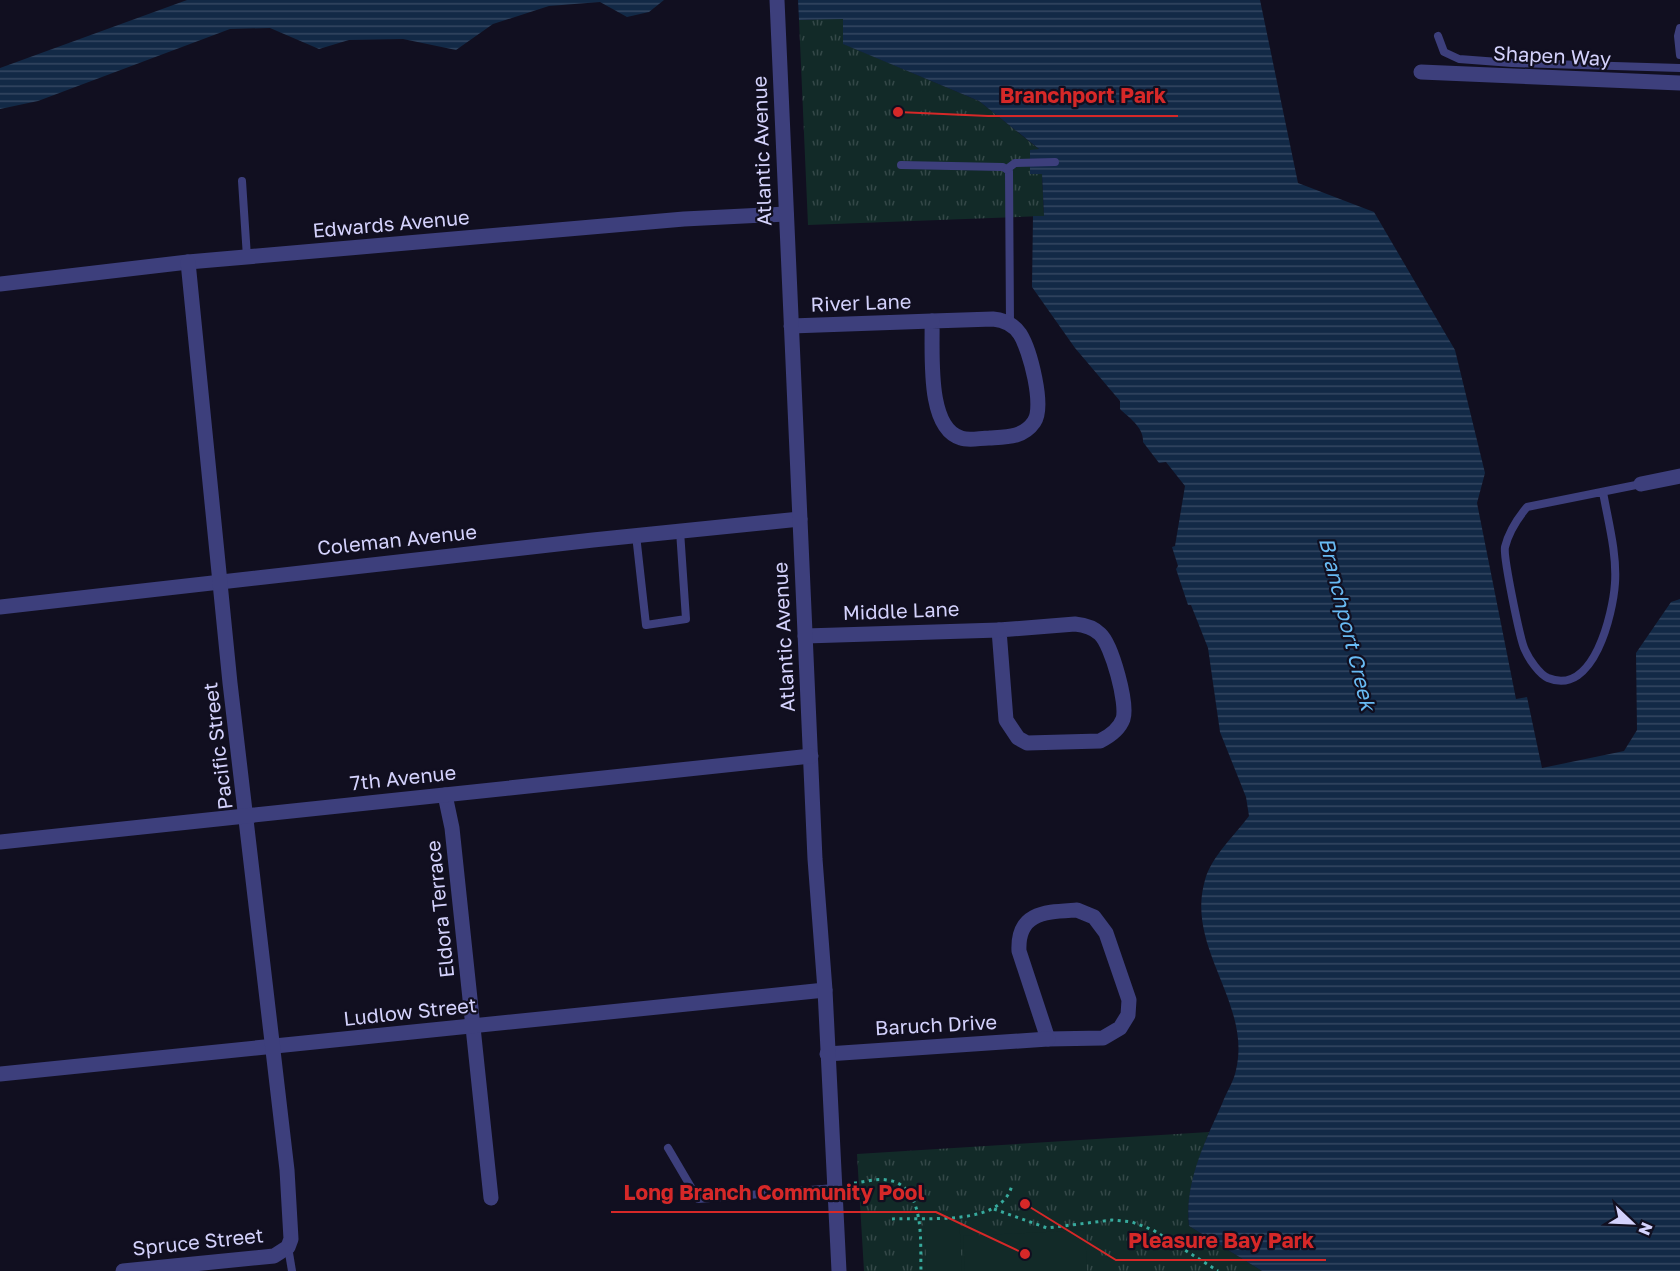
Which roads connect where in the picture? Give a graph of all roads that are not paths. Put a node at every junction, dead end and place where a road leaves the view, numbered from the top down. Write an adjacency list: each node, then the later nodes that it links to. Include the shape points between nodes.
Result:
1 (777, 0): 12 (street, Atlantic Avenue)
2 (1680, 28): 4 (lane)
3 (1438, 36): 5 (lane, via 1444,52 1459,59)
4 (1680, 55)
5 (1680, 68)
6 (1421, 72): 7 (street, Shapen Way)
7 (1680, 83)
8 (1055, 162): 10 (lane, via 1017,163)
9 (901, 165): 10 (lane)
10 (1007, 169): 17 (lane)
11 (242, 181): 13 (lane)
12 (786, 214): 13 (street, Edwards Avenue, via 684,219); 18 (street, Atlantic Avenue)
13 (247, 257): 14 (street, Edwards Avenue)
14 (188, 262): 15 (street, Edwards Avenue); 25 (street, Pacific Street)
15 (0, 284)
16 (932, 321): 17 (street, River Lane, via 993,319); 17 (street, River Lane, via 936,411 946,429 964,439 1013,437 1026,430 1039,412 1040,399 1023,339); 18 (street, River Lane)
17 (1010, 324)
18 (791, 326): 22 (street, Atlantic Avenue)
19 (1680, 476): 20 (street)
20 (1641, 484): 21 (lane)
21 (1603, 492): 21 (lane, via 1527,507 1517,518 1504,549 1524,648 1547,678 1575,676 1588,668 1598,654 1615,582)
22 (800, 519): 23 (street, Coleman Avenue); 28 (street, Atlantic Avenue)
23 (680, 531): 24 (street, Coleman Avenue); 24 (lane, via 686,619 646,625)
24 (636, 535): 25 (street, Coleman Avenue)
25 (221, 581): 26 (street, Coleman Avenue); 31 (street, Pacific Street)
26 (0, 607)
27 (999, 630): 27 (street, Middle Lane, via 1075,624 1102,635 1125,705 1117,730 1100,741 1035,744 1018,738 1006,720); 28 (street, Middle Lane)
28 (805, 636): 29 (street, Atlantic Avenue)
29 (811, 756): 30 (street, 7th Avenue); 33 (street, Atlantic Avenue)
30 (445, 795): 31 (street, 7th Avenue); 34 (street, Eldora Terrace)
31 (247, 815): 32 (street, 7th Avenue); 36 (street, Pacific Street)
32 (0, 842)
33 (825, 990): 34 (street, Ludlow Street); 37 (street, Atlantic Avenue)
34 (473, 1026): 36 (street, Ludlow Street); 41 (street, Eldora Terrace)
35 (1048, 1039): 35 (street, Baruch Drive, via 1103,1038 1120,1028 1128,1015 1129,1000 1106,933 1085,912 1044,912 1025,924 1018,940); 37 (street, Baruch Drive)
36 (272, 1047): 38 (street, Ludlow Street); 42 (street, Pacific Street)
37 (827, 1054): 40 (street, Atlantic Avenue)
38 (0, 1074)
39 (669, 1148): 40 (lane, via 698,1199)
40 (835, 1188): 46 (street, Atlantic Avenue)
41 (491, 1198)
42 (291, 1225): 43 (street, Spruce Street)
43 (288, 1247): 44 (street, Spruce Street, via 274,1256); 45 (lane)
44 (123, 1271)
45 (292, 1271)
46 (839, 1271)

